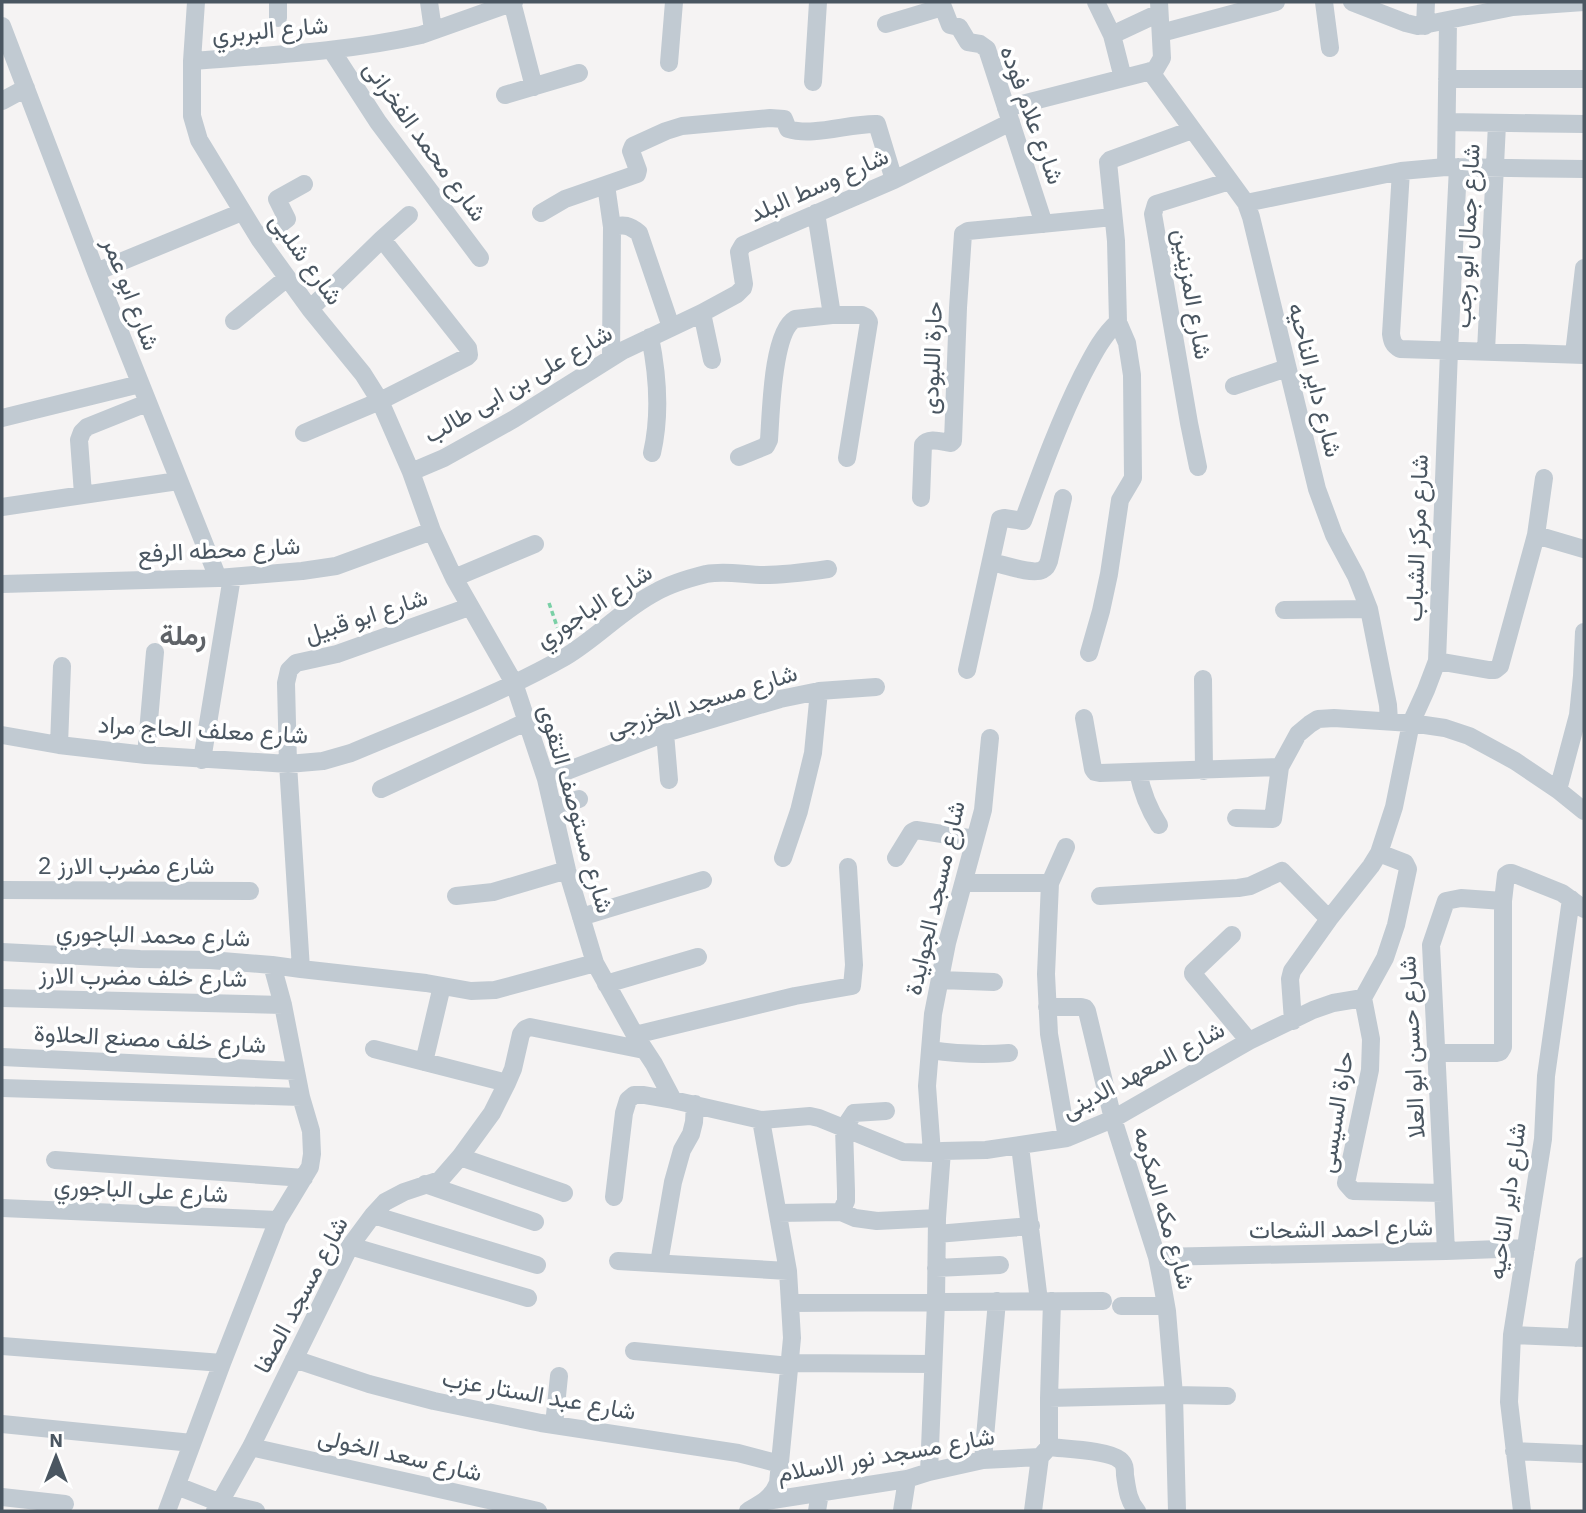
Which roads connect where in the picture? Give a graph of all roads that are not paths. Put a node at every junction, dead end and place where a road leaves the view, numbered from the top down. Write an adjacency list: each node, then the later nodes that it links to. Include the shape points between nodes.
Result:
1 (196, 2): 25 (street, شارع شلبى)
2 (429, 2): 20 (street)
3 (513, 2): 20 (street, شارع البربري); 33 (street)
4 (674, 2): 26 (street)
5 (818, 2): 32 (street)
6 (1096, 2): 22 (street)
7 (1276, 2): 21 (street)
8 (1324, 2): 23 (street)
9 (1426, 2): 19 (street)
10 (1569, 2): 11 (street); 14 (street)
11 (1584, 2)
12 (1356, 3): 19 (street)
13 (942, 4): 17 (street); 37 (street, شارع علام فوده, via 948,23 959,27 968,42 987,49)
14 (1513, 4): 16 (street)
15 (1159, 8): 21 (street); 22 (street)
16 (1448, 21): 19 (street); 30 (street, شارع مركز الشباب)
17 (886, 24)
18 (2, 26): 34 (street, شارع ابو عمر)
19 (1425, 26)
20 (433, 30): 24 (street, شارع البربري)
21 (1161, 33): 27 (street, via 1162,58)
22 (1112, 35): 29 (street)
23 (1330, 48)
24 (332, 51): 25 (street, شارع البربري); 60 (street, شارع محمد الفخرانى, via 378,122)
25 (192, 61): 51 (street, شارع شلبى, via 192,116 199,140)
26 (669, 63)
27 (1153, 71): 29 (street, شارع وسط البلد); 41 (street, شارع داير الناحيه)
28 (579, 73): 33 (street)
29 (1123, 78): 37 (street, شارع وسط البلد)
30 (1447, 79): 31 (street); 38 (street, شارع مركز الشباب)
31 (1584, 79)
32 (813, 82)
33 (534, 87): 35 (street)
34 (26, 88): 36 (street); 62 (street, شارع ابو عمر)
35 (505, 95)
36 (2, 101)
37 (1009, 115): 46 (street, شارع وسط البلد); 56 (street, شارع علام فوده)
38 (1447, 122): 39 (street); 42 (street, شارع مركز الشباب)
39 (1497, 124): 40 (street); 43 (street, شارع جمال ابو رجب)
40 (1584, 124)
41 (1192, 130): 47 (street, شارع داير الناحيه); 55 (street, via 1108,162)
42 (1452, 167): 43 (street); 45 (street); 71 (street, شارع مركز الشباب)
43 (1495, 168): 44 (street); 72 (street, شارع جمال ابو رجب)
44 (1584, 169)
45 (1401, 171): 50 (street); 71 (street, via 1392,341 1400,349)
46 (894, 180): 49 (street, via 877,124 793,131 784,119 770,118 666,131 633,146 636,174); 53 (street, شارع وسط البلد)
47 (1230, 181): 50 (street, شارع داير الناحيه); 86 (street, شارع المزينين, via 1156,204 1153,214)
48 (304, 184): 59 (street, via 278,197 287,219)
49 (606, 185): 52 (street); 57 (street)
50 (1246, 204): 76 (street, شارع داير الناحيه)
51 (242, 212): 59 (street, شارع شلبى); 62 (street)
52 (541, 213)
53 (816, 213): 65 (street, شارع وسط البلد, via 743,246 743,288); 66 (street)
54 (409, 215): 58 (street)
55 (1114, 217): 56 (street); 68 (street)
56 (1044, 224): 91 (street, حارة اللبودى, via 963,234 953,441 923,444)
57 (612, 228): 69 (street, via 631,226 639,233); 74 (street)
58 (382, 239): 64 (street); 79 (street, via 468,348 467,357)
59 (260, 240): 63 (street, شارع شلبى)
60 (480, 258)
61 (1584, 268): 73 (street)
62 (96, 272): 77 (street, شارع ابو عمر)
63 (287, 278): 64 (street, شارع شلبى); 67 (street)
64 (310, 309): 79 (street, شارع شلبى)
65 (702, 313): 69 (street, شارع وسط البلد); 75 (street)
66 (832, 315): 84 (street, via 795,319 784,330 776,362 769,440); 85 (street, via 862,315 869,322)
67 (234, 321)
68 (1118, 322): 98 (street, via 1104,336 1065,411 1023,521 1000,519); 108 (street, via 1132,375 1133,478 1120,500 1109,574)
69 (671, 327): 70 (street, شارع وسط البلد)
70 (650, 337): 74 (street, شارع على بن ابى طالب); 83 (street, via 658,384)
71 (1449, 351): 72 (street); 109 (street, شارع مركز الشباب)
72 (1486, 351): 73 (street)
73 (1579, 355)
74 (611, 358): 87 (street, شارع على بن ابى طالب, via 514,419)
75 (712, 360)
76 (1287, 368): 78 (street); 104 (street, شارع داير الناحيه, via 1317,489)
77 (140, 384): 80 (street, شارع ابو عمر); 81 (street)
78 (1234, 386)
79 (380, 401): 82 (street); 87 (street, شارع شلبى)
80 (147, 402): 89 (street, شارع ابو عمر); 90 (street, via 82,432)
81 (2, 418)
82 (304, 433)
83 (652, 453)
84 (740, 457)
85 (846, 458)
86 (1198, 467)
87 (411, 472): 94 (street, شارع شلبى)
88 (1544, 478): 95 (street)
89 (178, 481): 90 (street); 100 (street, شارع ابو عمر)
90 (83, 494): 93 (street)
91 (921, 498)
92 (1063, 498): 98 (street, via 1046,568 1039,572)
93 (2, 508)
94 (432, 531): 100 (street, شارع محطه الرفع, via 336,566); 101 (street, شارع مستوصف التقوى)
95 (1536, 535): 97 (street); 109 (street, via 1500,666 1489,670)
96 (535, 544): 101 (street)
97 (1584, 549)
98 (991, 562): 111 (street)
99 (828, 569): 113 (street, شارع الباجوري, via 780,575 725,572 671,585 566,656)
100 (225, 577): 102 (street, شارع محطه الرفع); 125 (street)
101 (454, 578): 103 (street, شارع مستوصف التقوى)
102 (2, 584)
103 (469, 607): 113 (street, شارع مستوصف التقوى); 126 (street, شارع ابو قبيل, via 292,666 286,683)
104 (1369, 608): 105 (street); 118 (street, شارع داير الناحيه)
105 (1284, 610)
106 (1584, 632): 133 (street, via 1578,715)
107 (155, 652): 124 (street)
108 (1088, 653)
109 (1437, 661): 119 (street, شارع مركز الشباب)
110 (62, 666): 123 (street)
111 (967, 670)
112 (1203, 679): 128 (street)
113 (514, 683): 117 (street, شارع مستوصف التقوى); 126 (street, شارع معلف الحاج مراد, via 351,753)
114 (876, 687): 115 (street, شارع مسجد الخزرجى)
115 (819, 691): 120 (street, شارع مسجد الخزرجى); 142 (street, via 813,753)
116 (1084, 718): 129 (street, via 1095,772)
117 (528, 721): 130 (street, شارع مستوصف التقوى); 132 (street)
118 (1389, 721): 119 (street); 127 (street, via 1318,719 1298,734)
119 (1411, 723): 133 (street, via 1469,736); 141 (street, شارع مركز الشباب, via 1394,807)
120 (665, 733): 130 (street, شارع مسجد الخزرجى); 131 (street)
121 (2, 735): 123 (street, شارع معلف الحاج مراد)
122 (990, 738): 139 (street, شارع مسجد الجوايدة, via 983,810)
123 (59, 745): 124 (street, شارع معلف الحاج مراد)
124 (146, 755): 125 (street, شارع معلف الحاج مراد)
125 (202, 760): 126 (street, شارع معلف الحاج مراد)
126 (288, 764): 162 (street)
127 (1280, 767): 128 (street); 137 (street, via 1273,819)
128 (1204, 771): 129 (street)
129 (1138, 772): 138 (street, via 1145,800)
130 (546, 779): 135 (street, شارع مستوصف التقوى)
131 (669, 780)
132 (381, 789)
133 (1558, 790): 136 (street)
134 (579, 799): 135 (street)
135 (553, 808): 145 (street, شارع مستوصف التقوى)
136 (1584, 811)
137 (1236, 818)
138 (1159, 825)
139 (975, 839): 143 (street, via 916,830); 147 (street, شارع مسجد الجوايدة)
140 (1066, 847): 148 (street)
141 (1379, 853): 156 (street, شارع مركز الشباب); 168 (street, via 1405,863 1408,869 1385,958)
142 (783, 858)
143 (895, 858)
144 (848, 867): 173 (street, via 854,965 851,987 794,996)
145 (567, 870): 151 (street, via 493,892); 155 (street, شارع مستوصف التقوى)
146 (703, 880): 155 (street)
147 (964, 883): 148 (street); 163 (street, شارع مسجد الجوايدة)
148 (1050, 883): 170 (street)
149 (2, 890): 150 (street, شارع مضرب الارز 2)
150 (250, 891)
151 (456, 896)
152 (1100, 896): 156 (street, via 1238,888 1282,871)
153 (1503, 901): 154 (street, via 1509,873); 177 (street, شارع حسن ابو العلا, via 1461,898 1444,904 1431,945); 177 (street, via 1503,1047 1496,1053)
154 (1578, 904): 209 (street, شارع داير الناحيه, via 1547,1065 1542,1139)
155 (581, 917): 160 (street, شارع مستوصف التقوى)
156 (1329, 919): 171 (street, شارع مركز الشباب, via 1292,971)
157 (1232, 935): 172 (street, via 1193,974)
158 (2, 952): 161 (street, شارع محمد الباجوري)
159 (698, 957): 165 (street)
160 (595, 963): 165 (street, شارع مستوصف التقوى); 166 (street, شارع محمد الباجوري, via 495,990)
161 (272, 965): 162 (street, شارع محمد الباجوري); 169 (street, شارع مسجد الصفا)
162 (301, 969): 166 (street, شارع محمد الباجوري)
163 (940, 979): 164 (street); 175 (street, شارع مسجد الجوايدة)
164 (994, 982)
165 (606, 984): 173 (street, شارع مستوصف التقوى)
166 (442, 986): 179 (street)
167 (2, 998): 169 (street, شارع خلف مضرب الارز)
168 (1363, 998): 171 (street, شارع المعهد الدينى, via 1333,1003); 197 (street, حارة السيسى, via 1371,1039 1370,1070 1346,1183 1353,1191)
169 (283, 1005): 180 (street, شارع مسجد الصفا)
170 (1047, 1007): 187 (street, شارع مكه المكرمه, via 1085,1008); 190 (street)
171 (1293, 1021): 172 (street, شارع المعهد الدينى)
172 (1249, 1041): 187 (street, شارع المعهد الدينى)
173 (640, 1042): 181 (street, شارع مسجد الصفا, via 530,1027 521,1034); 184 (street, شارع مستوصف التقوى)
174 (374, 1049): 179 (street)
175 (930, 1050): 176 (street); 192 (street, شارع مسجد الجوايدة, via 927,1086)
176 (1009, 1053)
177 (1437, 1053): 197 (street, شارع حسن ابو العلا)
178 (2, 1057): 180 (street, شارع خلف مصنع الحلاوة)
179 (424, 1062): 181 (street)
180 (296, 1071): 183 (street, شارع مسجد الصفا)
181 (507, 1083): 193 (street, شارع مسجد الصفا)
182 (2, 1088): 183 (street)
183 (301, 1097): 195 (street, شارع مسجد الصفا, via 312,1143)
184 (673, 1100): 185 (street, شارع المعهد الدينى); 199 (street, شارع المعهد الدينى, via 640,1094 628,1100)
185 (695, 1104): 188 (street, شارع المعهد الدينى); 213 (street, via 691,1134 673,1182)
186 (886, 1111): 189 (street, via 855,1113)
187 (1113, 1119): 190 (street, شارع المعهد الدينى); 211 (street, شارع مكه المكرمه)
188 (761, 1120): 189 (street, شارع المعهد الدينى, via 810,1116); 202 (street)
189 (844, 1128): 192 (street, شارع المعهد الدينى, via 904,1152); 201 (street, via 846,1201)
190 (1067, 1138): 191 (street, شارع المعهد الدينى)
191 (1020, 1146): 192 (street, شارع المعهد الدينى); 207 (street)
192 (937, 1152): 206 (street, شارع مسجد الجوايدة)
193 (460, 1157): 196 (street, شارع مسجد الصفا, via 440,1180); 198 (street)
194 (55, 1160): 195 (street)
195 (304, 1178): 204 (street, شارع مسجد الصفا)
196 (425, 1184): 203 (street, شارع مسجد الصفا, via 385,1202); 205 (street)
197 (1443, 1193): 210 (street, شارع حسن ابو العلا)
198 (564, 1194)
199 (614, 1197)
200 (2, 1208): 204 (street, شارع على الباجوري)
201 (841, 1212): 202 (street); 206 (street, via 855,1218)
202 (778, 1213): 218 (street)
203 (373, 1215): 208 (street, شارع مسجد الصفا); 214 (street)
204 (278, 1220): 232 (street, شارع مسجد الصفا)
205 (535, 1222)
206 (937, 1226): 207 (street); 217 (street, شارع مسجد الجوايدة)
207 (1031, 1226): 221 (street)
208 (350, 1246): 219 (street); 231 (street, شارع مسجد الصفا)
209 (1525, 1248): 210 (street, شارع احمد الشحات); 227 (street, شارع داير الناحيه)
210 (1446, 1251): 211 (street, شارع احمد الشحات)
211 (1157, 1257): 226 (street, شارع مكه المكرمه)
212 (618, 1261): 213 (street)
213 (659, 1263): 218 (street)
214 (537, 1265)
215 (1000, 1265): 217 (street)
216 (1584, 1266): 228 (street)
217 (936, 1268): 223 (street, شارع مسجد الجوايدة)
218 (788, 1271): 224 (street)
219 (528, 1298)
220 (997, 1301): 221 (street); 223 (street); 246 (street)
221 (1045, 1301): 222 (street); 238 (street)
222 (1103, 1301)
223 (936, 1302): 224 (street); 233 (street)
224 (790, 1303): 234 (street)
225 (1121, 1306): 226 (street)
226 (1166, 1306): 236 (street, شارع مكه المكرمه)
227 (1512, 1335): 228 (street); 243 (street, شارع داير الناحيه, via 1509,1402)
228 (1580, 1338)
229 (2, 1346): 232 (street)
230 (634, 1351): 234 (street)
231 (294, 1359): 240 (street, شارع عبد الستار عزب, via 408,1394); 242 (street, شارع مسجد الصفا)
232 (222, 1363): 241 (street, شارع مسجد الصفا)
233 (933, 1364): 234 (street); 248 (street)
234 (790, 1365): 247 (street)
235 (559, 1376): 240 (street)
236 (1174, 1395): 237 (street); 238 (street); 264 (street, شارع مكه المكرمه)
237 (1227, 1396)
238 (1049, 1398): 244 (street)
239 (2, 1424): 241 (street)
240 (554, 1425): 247 (street, شارع عبد الستار عزب, via 738,1452)
241 (192, 1443): 250 (street, شارع مسجد الصفا)
242 (251, 1447): 255 (street, شارع مسجد الصفا); 259 (street, شارع سعد الخولى)
243 (1514, 1451): 245 (street); 265 (street, شارع داير الناحيه)
244 (1044, 1452): 246 (street, شارع مسجد نور الاسلام); 256 (street, شارع مسجد نور الاسلام, via 1119,1458 1124,1465); 263 (street)
245 (1584, 1454)
246 (983, 1460): 248 (street, شارع مسجد نور الاسلام)
247 (780, 1464): 253 (street, via 775,1492)
248 (929, 1472): 249 (street, شارع مسجد نور الاسلام)
249 (907, 1479): 251 (street, شارع مسجد نور الاسلام); 262 (street)
250 (177, 1486): 255 (street); 257 (street, شارع مسجد الصفا)
251 (820, 1493): 253 (street, شارع مسجد نور الاسلام); 261 (street)
252 (2, 1497): 254 (street)
253 (766, 1501): 260 (street)
254 (65, 1504)
255 (217, 1507): 258 (street)
256 (1128, 1509)
257 (167, 1511)
258 (256, 1511)
259 (538, 1511)
260 (748, 1511)
261 (817, 1511)
262 (902, 1511)
263 (1033, 1511)
264 (1177, 1511)
265 (1522, 1511): 266 (street)
266 (1531, 1511)

